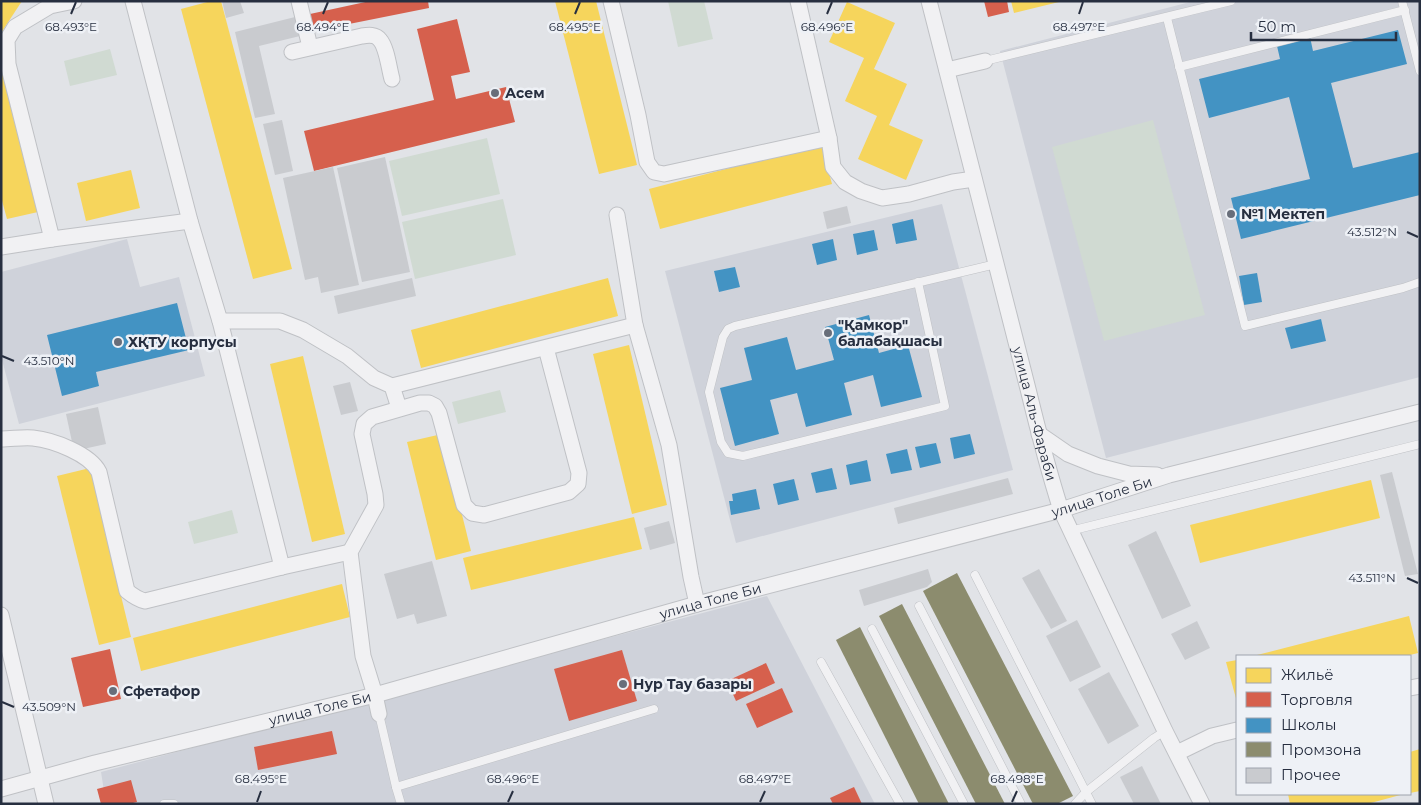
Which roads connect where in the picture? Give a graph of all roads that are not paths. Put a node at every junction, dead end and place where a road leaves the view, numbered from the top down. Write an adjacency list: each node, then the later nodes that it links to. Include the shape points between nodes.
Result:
1 (74, 1): 22 (street, via 50,6 31,16 15,27 6,40 8,64)
2 (133, 1): 21 (street)
3 (299, 1): 11 (street)
4 (611, 1): 18 (street, via 647,162 654,172 664,174)
5 (798, 1): 18 (street)
6 (929, 1): 15 (street, улица Аль-Фараби)
7 (1231, 1): 10 (lane)
8 (1402, 1): 9 (lane)
9 (1405, 10): 14 (lane); 16 (lane)
10 (1167, 18): 13 (lane); 14 (lane)
11 (310, 47): 12 (street); 17 (street, via 369,34 375,36 384,49)
12 (292, 52)
13 (985, 61): 15 (street)
14 (1179, 67): 26 (lane, via 1245,326)
15 (947, 70): 19 (street, улица Аль-Фараби)
16 (1420, 71)
17 (392, 79)
18 (829, 138): 19 (street, via 833,167 845,182 882,198)
19 (974, 179): 24 (street, улица Аль-Фараби)
20 (618, 215): 28 (street)
21 (190, 221): 22 (street); 27 (street)
22 (52, 238): 23 (street)
23 (1, 247)
24 (996, 264): 25 (lane); 33 (street, улица Аль-Фараби)
25 (918, 282): 25 (lane, via 945,406 743,456 728,453 721,442 709,392 728,329)
26 (1420, 282)
27 (220, 321): 30 (street, via 280,321 288,324 347,356 374,378); 40 (street)
28 (635, 325): 29 (street); 42 (street, via 669,445)
29 (546, 348): 30 (street); 31 (street, via 579,473 578,484 569,492 484,515 472,513 464,505 435,406 429,402)
30 (392, 386): 31 (street)
31 (399, 408): 39 (street, via 372,416 364,424 362,434 376,505)
32 (1420, 412): 36 (street, улица Толе Би)
33 (1039, 434): 36 (street, via 1068,454 1098,466 1129,474); 37 (street, улица Аль-Фараби)
34 (1, 439): 40 (street, via 33,438 51,442 76,452 96,466 127,591 133,597 145,601)
35 (1420, 444): 38 (lane)
36 (1169, 475): 37 (street, улица Толе Би)
37 (1061, 510): 38 (street, улица Аль-Фараби); 42 (street, улица Толе Би)
38 (1070, 531): 51 (street, улица Аль-Фараби)
39 (350, 552): 40 (street); 47 (street, via 363,656)
40 (282, 567)
41 (975, 575): 56 (lane)
42 (697, 604): 47 (street, улица Толе Би)
43 (919, 606): 63 (lane)
44 (1, 615): 53 (street)
45 (872, 629): 62 (lane)
46 (821, 662): 61 (lane)
47 (375, 695): 49 (street); 53 (street, улица Толе Би)
48 (654, 709): 54 (lane)
49 (379, 714): 54 (lane)
50 (1236, 730): 52 (street, via 1212,736)
51 (1165, 731): 52 (street, улица Аль-Фараби); 56 (lane)
52 (1177, 753): 66 (street, улица Аль-Фараби)
53 (40, 779): 55 (street, улица Толе Би); 57 (street)
54 (396, 787): 60 (lane)
55 (1, 789)
56 (1086, 792): 64 (lane); 65 (lane)
57 (46, 804)
58 (164, 804): 59 (lane)
59 (174, 804)
60 (401, 804)
61 (900, 804)
62 (964, 804)
63 (1021, 804)
64 (1075, 804)
65 (1092, 804)
66 (1202, 804)

